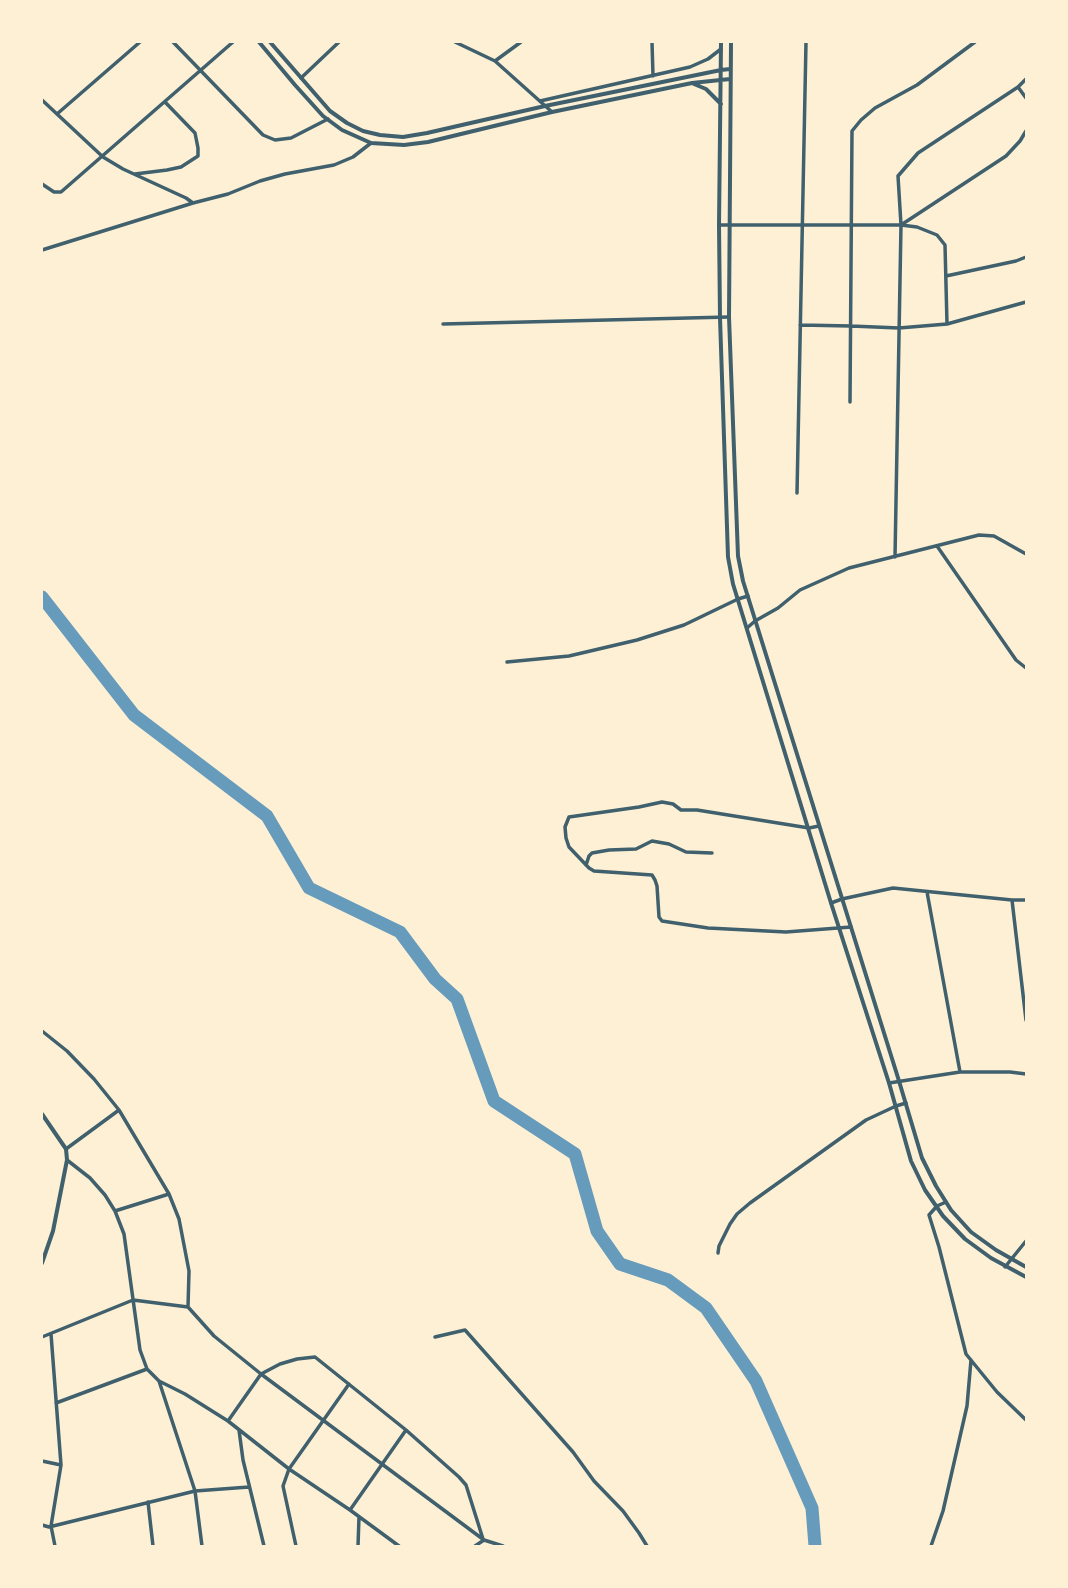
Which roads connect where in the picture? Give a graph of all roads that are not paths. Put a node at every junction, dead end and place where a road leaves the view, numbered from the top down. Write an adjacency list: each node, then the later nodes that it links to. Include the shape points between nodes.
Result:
1 (140, 42): 33 (street)
2 (173, 42): 18 (street)
3 (233, 42): 18 (street)
4 (259, 42): 34 (street)
5 (270, 42): 20 (street)
6 (339, 42): 20 (street)
7 (455, 42): 15 (street)
8 (522, 42): 15 (street)
9 (652, 42): 19 (street)
10 (721, 42): 14 (street)
11 (730, 42): 16 (street)
12 (806, 42): 43 (street)
13 (974, 42): 44 (street, via 917,85 875,108 852,131)
14 (721, 49): 17 (street); 19 (street, via 690,67)
15 (495, 61): 28 (street)
16 (730, 69): 17 (street); 22 (street)
17 (721, 70): 21 (street); 31 (street)
18 (201, 71): 29 (street); 34 (street, via 263,135 276,140 291,138)
19 (653, 76): 28 (street)
20 (301, 78): 31 (street, via 330,111 363,131 380,135 403,137 427,133)
21 (721, 79): 22 (street); 24 (street); 30 (street)
22 (730, 79): 42 (street)
23 (1026, 79): 25 (street)
24 (692, 83): 30 (street, via 706,89); 32 (street)
25 (1018, 86): 26 (street); 45 (street, via 918,153 898,176)
26 (1026, 98)
27 (42, 100): 33 (street)
28 (540, 101): 31 (street)
29 (165, 102): 37 (street); 38 (street, via 195,132 198,156 181,167)
30 (721, 104): 41 (street)
31 (545, 106): 32 (street)
32 (552, 112): 36 (street, via 428,142 404,145)
33 (58, 114): 37 (street)
34 (328, 119): 36 (street, via 342,130)
35 (1026, 131): 45 (street, via 1006,156)
36 (371, 144): 40 (street, via 353,157 334,165 285,174 228,194)
37 (103, 157): 38 (street); 39 (street, via 61,192 54,192)
38 (134, 174): 40 (street)
39 (42, 184)
40 (192, 203): 46 (street)
41 (719, 224): 42 (street); 50 (street)
42 (729, 224): 43 (street); 51 (street)
43 (803, 225): 44 (street); 54 (street)
44 (853, 225): 45 (street); 55 (street)
45 (901, 225): 48 (street, via 917,227 937,235 945,245); 56 (street)
46 (42, 250)
47 (1026, 257): 48 (street)
48 (946, 276): 53 (street)
49 (1026, 302): 53 (street)
50 (720, 318): 51 (street); 52 (street); 63 (street, via 728,557)
51 (730, 318): 62 (street, via 738,556)
52 (443, 324)
53 (947, 324): 56 (street)
54 (800, 325): 55 (street); 58 (street)
55 (851, 326): 56 (street); 57 (street)
56 (898, 328): 61 (street)
57 (850, 402)
58 (797, 493)
59 (937, 546): 60 (street, via 979,535 994,536); 61 (street); 67 (street, via 1016,660)
60 (1026, 554)
61 (895, 557): 64 (street, via 849,568 800,590 778,608)
62 (748, 596): 63 (street); 64 (street)
63 (738, 599): 65 (street); 66 (street, via 684,625 637,640 569,656)
64 (755, 621): 65 (street); 68 (street)
65 (747, 628): 69 (street)
66 (507, 662)
67 (1026, 668)
68 (819, 826): 69 (street); 73 (street)
69 (809, 828): 71 (street, via 697,810 681,810 668,802 569,817 565,827 566,838 570,847); 76 (street)
70 (712, 853): 71 (street, via 686,852 669,844 652,841 636,849 592,853)
71 (586, 865): 78 (street, via 594,871 652,875 657,886 659,917 662,921 708,928 786,932)
72 (927, 892): 73 (street, via 893,888); 74 (street); 81 (street)
73 (842, 899): 76 (street); 77 (street)
74 (1012, 900): 75 (street); 79 (street)
75 (1026, 900)
76 (831, 903): 78 (street)
77 (851, 927): 78 (street); 83 (street)
78 (839, 928): 84 (street)
79 (1026, 1020)
80 (43, 1034): 87 (street, via 68,1051)
81 (960, 1072): 82 (street); 83 (street)
82 (1026, 1074)
83 (899, 1081): 84 (street); 85 (street)
84 (889, 1083): 86 (street)
85 (906, 1103): 86 (street); 92 (street, via 922,1158)
86 (896, 1106): 93 (street, via 912,1161 925,1190); 96 (street, via 866,1120 737,1214 723,1237)
87 (119, 1110): 89 (street); 91 (street)
88 (42, 1114): 89 (street)
89 (66, 1149): 90 (street)
90 (67, 1160): 94 (street, via 90,1178); 98 (street, via 53,1231)
91 (169, 1194): 94 (street); 103 (street, via 179,1219 189,1271)
92 (946, 1202): 93 (street); 97 (street, via 971,1232)
93 (937, 1206): 99 (street, via 943,1216 965,1238); 107 (street, via 929,1215 966,1354)
94 (115, 1211): 102 (street, via 124,1234)
95 (1026, 1241): 97 (street)
96 (718, 1253)
97 (1011, 1259): 99 (street); 100 (street)
98 (42, 1263)
99 (1005, 1267): 101 (street)
100 (1026, 1267)
101 (1026, 1277)
102 (133, 1300): 103 (street); 104 (street); 108 (street, via 140,1350)
103 (188, 1307): 109 (street, via 214,1336)
104 (51, 1334): 105 (street); 112 (street)
105 (42, 1337)
106 (435, 1337): 139 (street, via 465,1330 573,1452 594,1481 623,1511)
107 (971, 1360): 114 (street, via 997,1392); 140 (street, via 967,1406 943,1511)
108 (147, 1369): 110 (street); 112 (street)
109 (261, 1374): 111 (street, via 280,1364 315,1357); 113 (street); 115 (street)
110 (159, 1381): 115 (street); 123 (street)
111 (349, 1384): 113 (street); 117 (street)
112 (56, 1403): 120 (street)
113 (323, 1420): 119 (street); 121 (street)
114 (1026, 1420)
115 (228, 1421): 116 (street)
116 (239, 1430): 121 (street); 122 (street)
117 (406, 1430): 119 (street); 129 (street, via 466,1485)
118 (42, 1461): 120 (street)
119 (382, 1464): 125 (street); 129 (street)
120 (61, 1465): 128 (street)
121 (289, 1469): 125 (street); 134 (street, via 283,1486)
122 (249, 1487): 123 (street); 133 (street)
123 (194, 1491): 124 (street); 132 (street)
124 (148, 1502): 128 (street); 131 (street)
125 (350, 1510): 126 (street)
126 (359, 1517): 135 (street); 136 (street)
127 (42, 1525): 128 (street)
128 (52, 1526): 130 (street)
129 (484, 1540): 137 (street); 138 (street)
130 (55, 1546)
131 (153, 1546)
132 (202, 1546)
133 (264, 1546)
134 (296, 1546)
135 (358, 1546)
136 (399, 1546)
137 (475, 1546)
138 (503, 1546)
139 (647, 1546)
140 (931, 1546)

